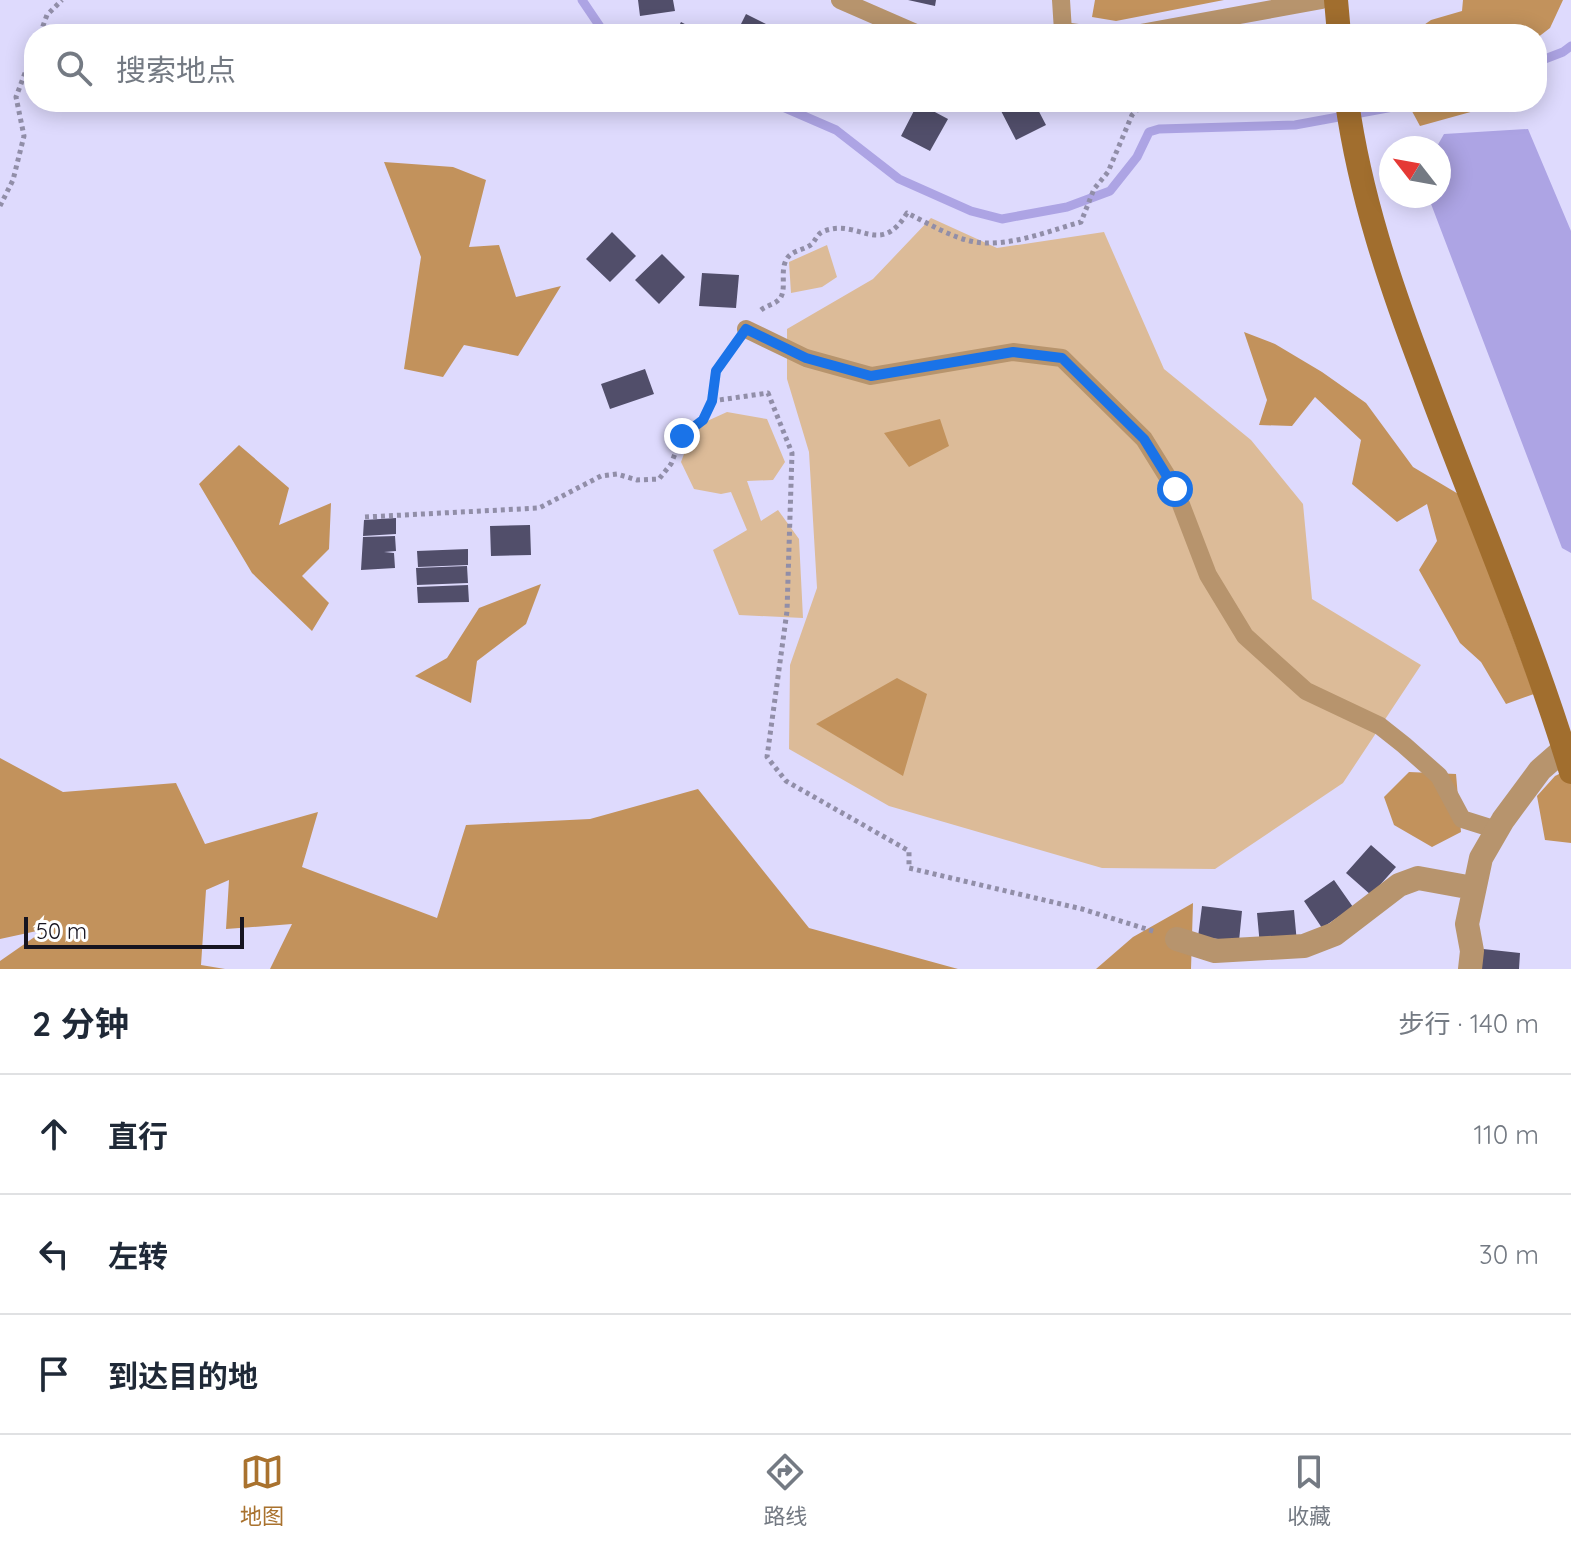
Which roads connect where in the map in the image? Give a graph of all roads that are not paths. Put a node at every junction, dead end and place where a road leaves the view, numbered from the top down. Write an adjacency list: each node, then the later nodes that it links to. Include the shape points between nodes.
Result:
1 (840, 0): 5 (lane)
2 (1061, 0): 6 (lane)
3 (1322, 0): 7 (lane)
4 (1336, 0): 8 (main road)
5 (895, 24)
6 (1060, 24)
7 (1190, 24)
8 (1338, 24)
9 (1349, 112): 11 (main road, via 1364,191 1392,287)
10 (746, 329): 12 (lane, via 806,358 871,376 1013,352 1062,358 1144,439 1175,489 1208,575 1245,636 1306,691 1380,726 1413,753 1439,776 1462,819)
11 (1568, 760): 12 (street, via 1540,770)
12 (1497, 830): 13 (street, via 1481,858)
13 (1473, 888): 14 (street, via 1418,878 1399,885 1335,934 1304,946 1215,951); 15 (street, via 1467,924)
14 (1177, 939)
15 (1470, 969)

